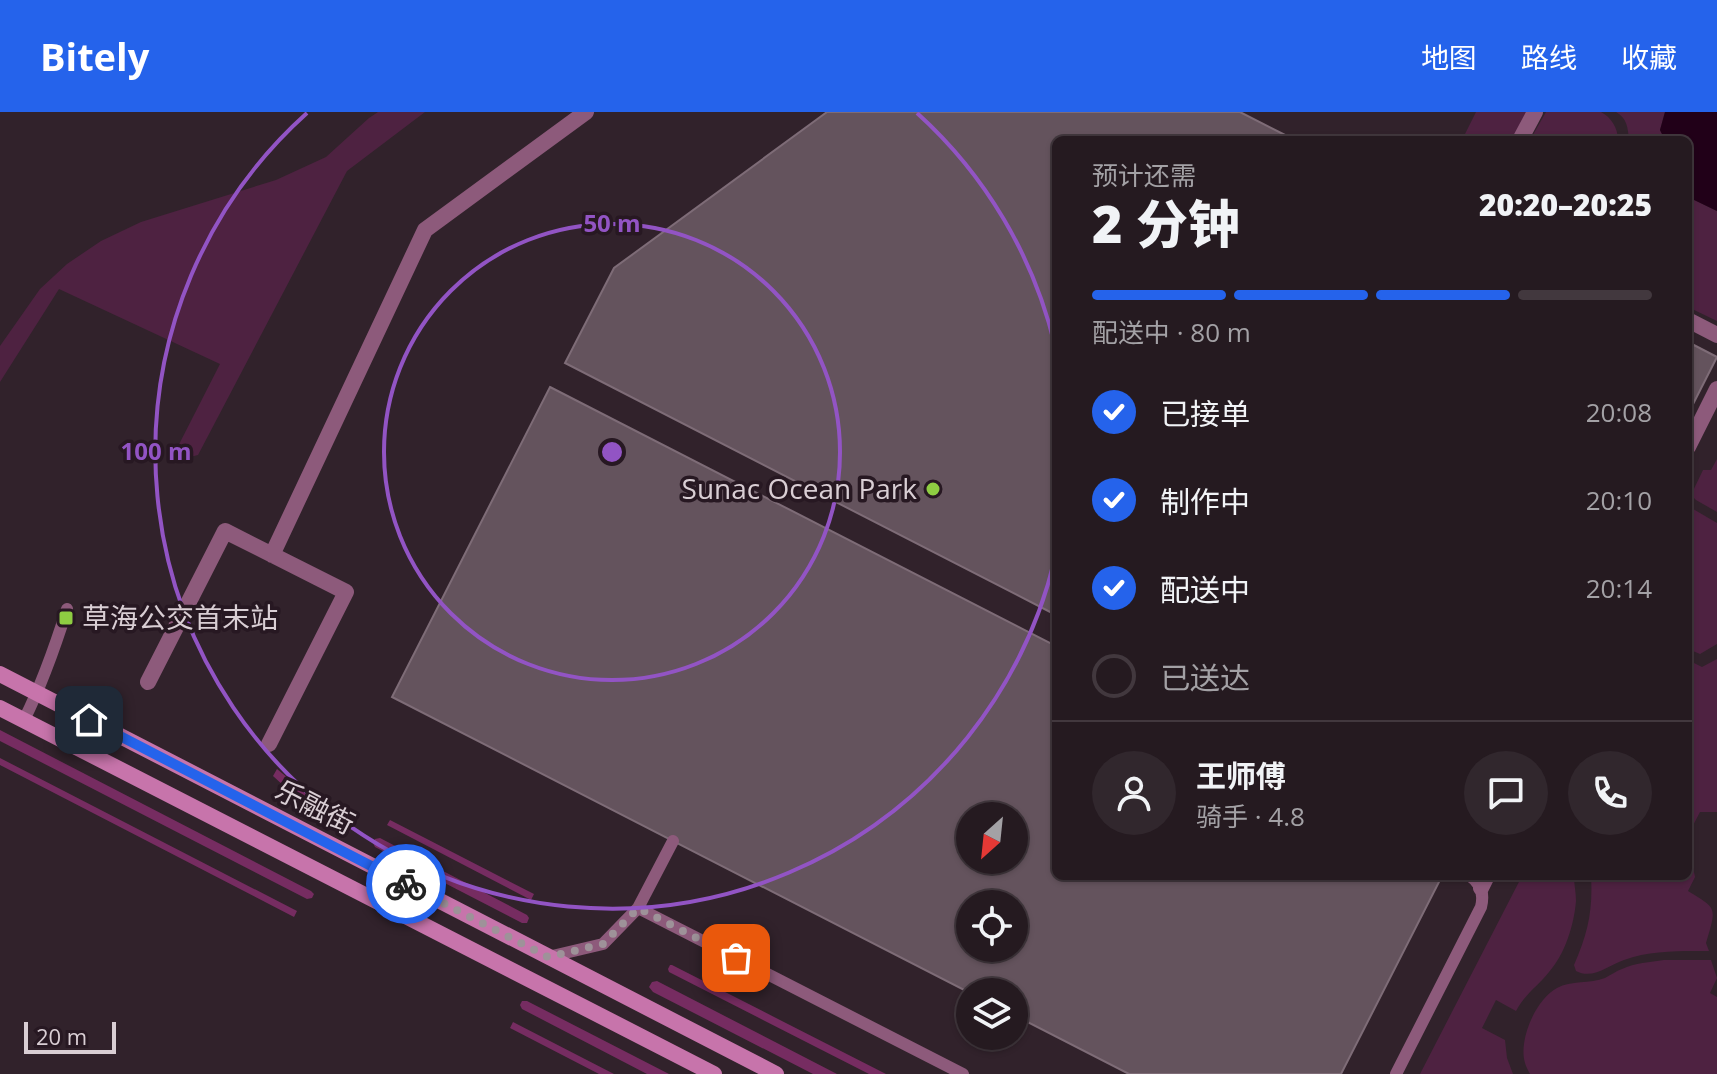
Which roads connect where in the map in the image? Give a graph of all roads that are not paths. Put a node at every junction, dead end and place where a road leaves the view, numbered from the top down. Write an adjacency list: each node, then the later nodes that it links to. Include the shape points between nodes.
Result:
1 (586, 112): 8 (street, via 425,230)
2 (1535, 112): 3 (street)
3 (1522, 136)
4 (1692, 322): 5 (street)
5 (1717, 335)
6 (1717, 389): 7 (street)
7 (1692, 439)
8 (272, 555): 11 (street, via 225,531); 15 (street, via 346,592)
9 (67, 609): 12 (lane)
10 (0, 674): 12 (street, 乐融街)
11 (148, 682)
12 (37, 693): 14 (lane); 19 (street, 乐融街)
13 (0, 708): 14 (street, 乐融街)
14 (24, 720): 20 (street, 乐融街)
15 (269, 744)
16 (673, 841): 18 (lane)
17 (1479, 880): 23 (lane, via 1481,907)
18 (638, 908): 19 (lane, via 603,944); 22 (lane)
19 (548, 957): 21 (street, 乐融街)
20 (714, 1074)
21 (776, 1074)
22 (963, 1074)
23 (1396, 1074)

